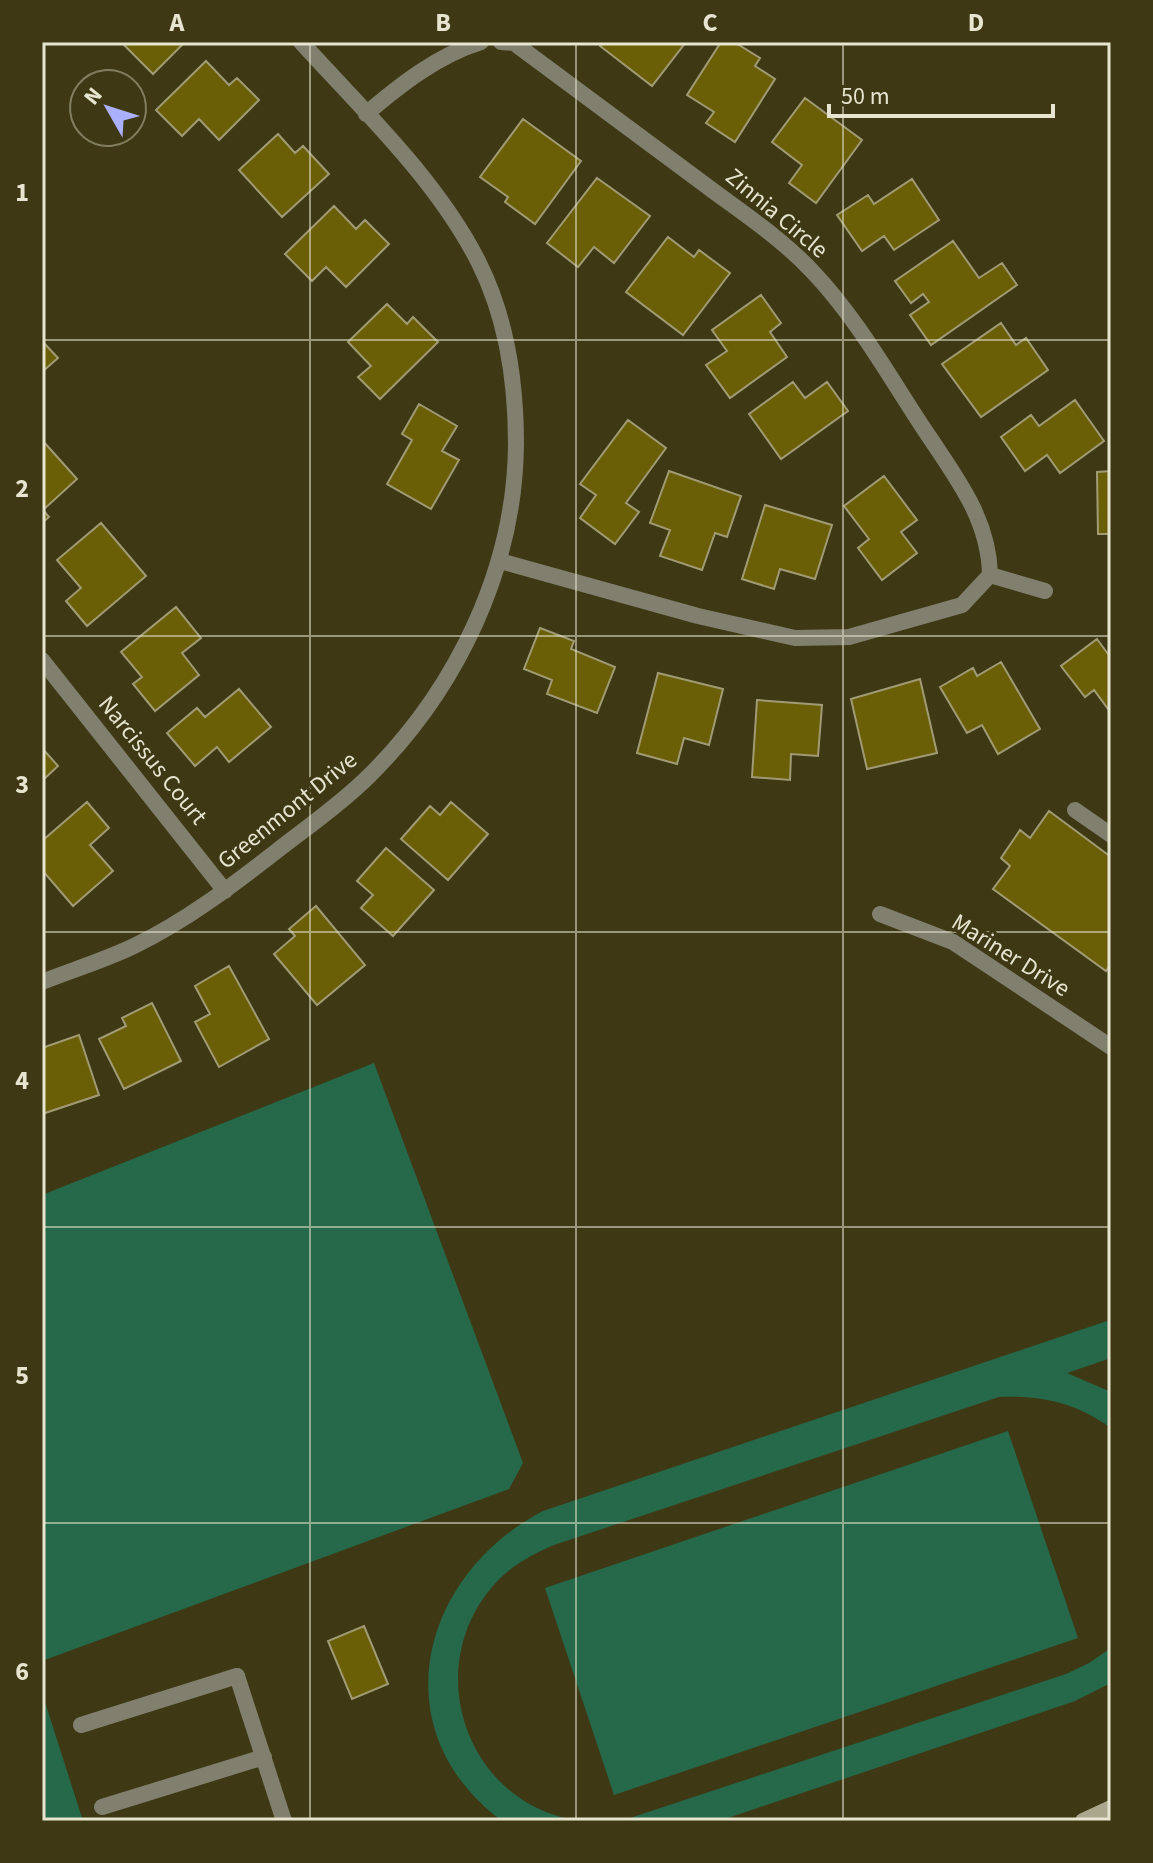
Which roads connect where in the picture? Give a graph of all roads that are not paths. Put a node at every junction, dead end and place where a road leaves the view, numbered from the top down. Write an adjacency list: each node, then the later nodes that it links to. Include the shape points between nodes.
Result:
1 (301, 42): 4 (street, Greenmont Drive)
2 (481, 42): 4 (street, via 458,49)
3 (501, 42): 6 (street, Zinnia Circle, via 514,43 615,117 814,272 961,486 990,549)
4 (366, 114): 5 (street, Greenmont Drive, via 413,164 450,217 479,263 498,313 511,362 516,412 510,509)
5 (500, 561): 6 (street, via 795,638 849,637 962,605); 11 (street, Greenmont Drive, via 451,668 395,748 345,798)
6 (990, 575): 7 (street)
7 (1045, 591)
8 (42, 660): 11 (street, Narcissus Court)
9 (1075, 810): 10 (street)
10 (1111, 835)
11 (225, 891): 13 (street, Greenmont Drive, via 135,946)
12 (880, 914): 14 (street, Mariner Drive, via 953,942)
13 (42, 982)
14 (1111, 1047)
15 (81, 1725): 16 (street, via 237,1676)
16 (264, 1757): 17 (street); 19 (street)
17 (102, 1807)
18 (1111, 1808): 20 (main road)
19 (284, 1821)
20 (1083, 1821)

